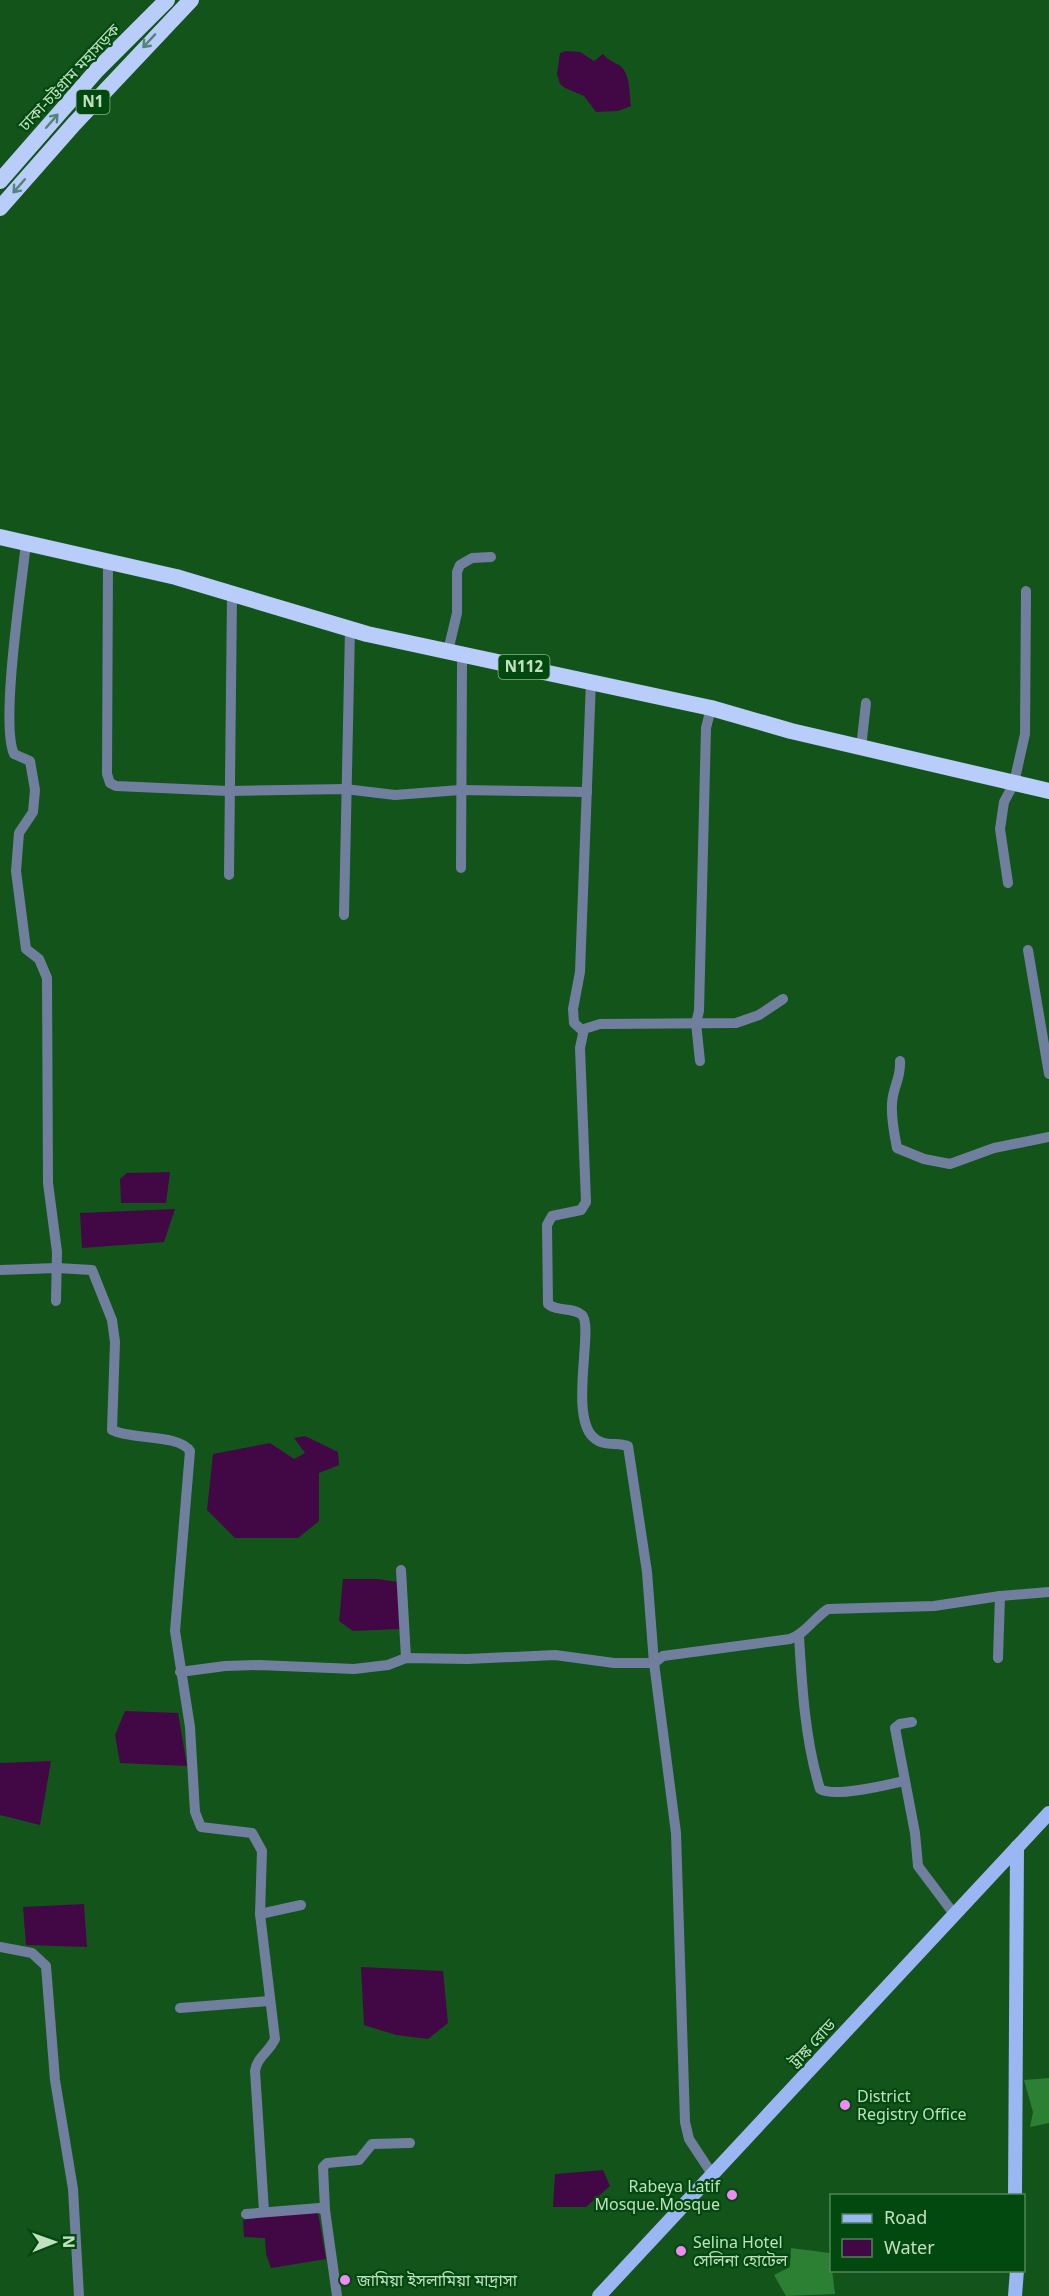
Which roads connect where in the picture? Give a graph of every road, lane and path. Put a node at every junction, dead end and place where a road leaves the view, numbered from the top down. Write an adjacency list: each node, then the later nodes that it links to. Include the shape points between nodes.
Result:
1 (167, 0): 3 (highway, ঢাকা-চট্টগ্রাম মহাসড়ক / N1, one-way to 1, via 97,70)
2 (191, 0): 4 (highway, N1, one-way to 4)
3 (0, 181)
4 (0, 208)
5 (0, 537): 6 (highway, N112)
6 (26, 543): 8 (highway, N112); 36 (street, via 10,686 10,740 14,754 30,761 35,790 33,812 19,834 16,871 26,949 39,959 47,978 48,1183)
7 (491, 557): 12 (street, via 472,558 460,565 457,613)
8 (108, 561): 10 (highway, N112); 21 (street, via 110,783)
9 (1026, 591): 18 (street, via 1025,734)
10 (232, 595): 11 (highway, N112); 21 (street)
11 (350, 629): 12 (highway, N112); 19 (street)
12 (448, 651): 13 (highway, N112)
13 (466, 657): 14 (highway, N112); 20 (street, via 462,663)
14 (591, 680): 16 (highway, N112); 23 (street)
15 (866, 703): 17 (street)
16 (711, 708): 17 (highway, N112); 30 (street, via 706,728)
17 (861, 748): 18 (highway, N112)
18 (1014, 783): 22 (highway, N112); 26 (street, via 1004,802 1000,829)
19 (345, 789): 20 (street, via 394,795); 21 (street); 27 (street)
20 (460, 790): 23 (street); 24 (street)
21 (228, 791): 25 (street)
22 (1049, 791)
23 (587, 792): 31 (street, via 580,972 573,1009 574,1023)
24 (461, 868)
25 (229, 875)
26 (1008, 883)
27 (344, 915)
28 (1028, 950): 34 (street)
29 (783, 999): 30 (street, via 759,1015 736,1023)
30 (696, 1023): 31 (street, via 600,1024); 32 (street)
31 (583, 1031): 45 (street, via 580,1048 586,1202 580,1210 548,1219 546,1295 551,1307 585,1317 584,1423 593,1437 606,1444 628,1446 647,1572)
32 (700, 1061)
33 (900, 1061): 35 (street, via 901,1076 894,1085 891,1105 897,1148 950,1164 986,1150)
34 (1049, 1074)
35 (1049, 1137)
36 (57, 1268): 37 (street); 38 (street); 46 (street, via 92,1270 106,1304 115,1342 112,1430 178,1441 190,1451 175,1631)
37 (0, 1270)
38 (56, 1301)
39 (401, 1570): 43 (street)
40 (1049, 1592): 41 (street)
41 (1000, 1596): 42 (street, via 934,1606 828,1609); 44 (street)
42 (799, 1636): 45 (street, via 779,1642 663,1656); 48 (street, via 800,1683 820,1789 867,1789)
43 (406, 1658): 45 (street, via 555,1655 614,1663); 46 (street, via 388,1665 354,1669 259,1665)
44 (998, 1658)
45 (654, 1663): 58 (street, via 676,1833 685,2122 689,2139)
46 (180, 1672): 52 (street, via 190,1727 195,1812 201,1827 243,1830 256,1837 262,1851)
47 (912, 1722): 48 (street, via 895,1728)
48 (904, 1781): 53 (street, via 918,1866)
49 (1049, 1813): 50 (main road, ট্রাঙ্ক রোড)
50 (1017, 1848): 53 (main road, ট্রাঙ্ক রোড); 59 (main road)
51 (301, 1905): 52 (street)
52 (260, 1914): 55 (street)
53 (954, 1914): 58 (main road, ট্রাঙ্ক রোড)
54 (0, 1947): 64 (street, via 32,1953 46,1966 55,2080 73,2188)
55 (269, 2001): 56 (street); 61 (street, via 275,2039 256,2062 255,2071)
56 (180, 2007)
57 (410, 2143): 60 (street, via 372,2144 359,2160 325,2164)
58 (712, 2174): 66 (main road, ট্রাঙ্ক রোড)
59 (1015, 2194)
60 (325, 2210): 61 (street); 65 (street)
61 (264, 2211): 62 (street)
62 (246, 2214)
63 (1017, 2272): 67 (main road)
64 (79, 2296)
65 (337, 2296)
66 (599, 2296)
67 (1015, 2296)

